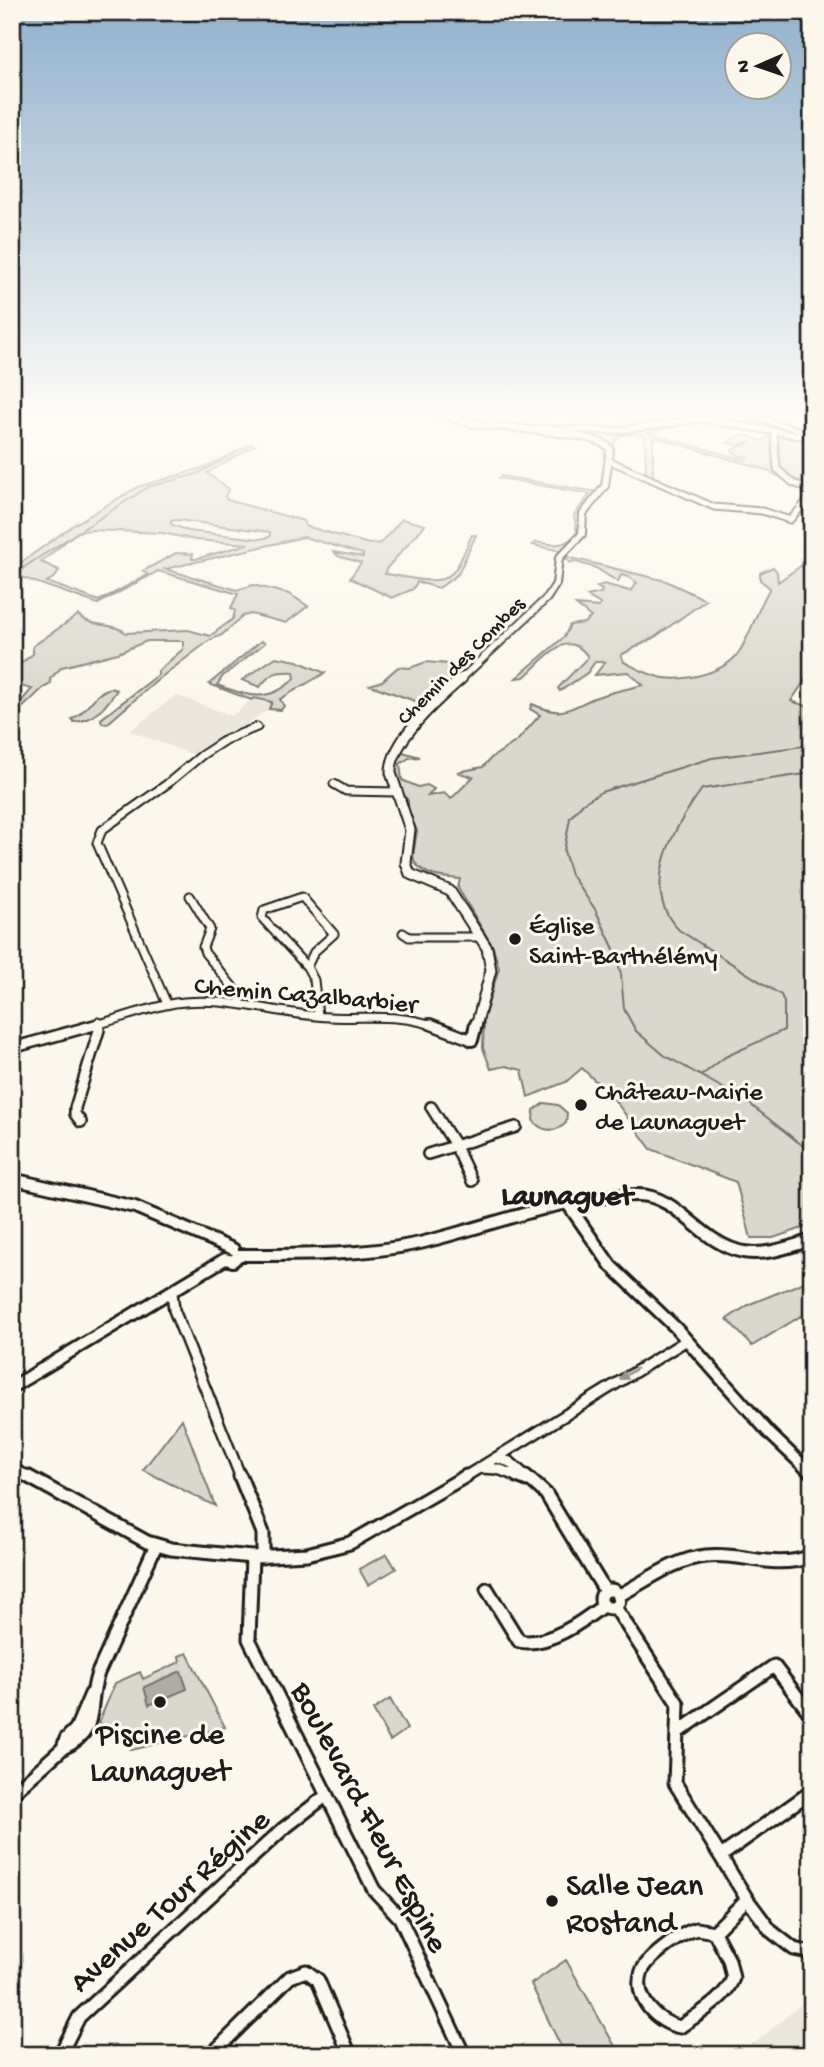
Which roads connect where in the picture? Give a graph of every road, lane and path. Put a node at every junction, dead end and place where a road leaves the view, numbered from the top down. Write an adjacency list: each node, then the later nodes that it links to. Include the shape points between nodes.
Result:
1 (587, 509): 6 (street, Chemin des Combes, via 582,534 559,558 553,589 435,704 403,742 391,764)
2 (744, 509): 3 (street, via 790,520)
3 (798, 509)
4 (257, 727): 11 (street, via 202,755 98,836 105,866)
5 (334, 784): 6 (street, via 346,792)
6 (396, 792): 9 (street, Chemin des Combes, via 410,831 406,868 450,891)
7 (190, 896): 12 (street, via 211,929 205,953)
8 (403, 933): 9 (street, via 410,937)
9 (481, 937): 15 (street, Chemin des Combes, via 491,971)
10 (307, 967): 10 (street, via 311,953 334,934 330,926 302,897 264,910 262,918); 13 (street)
11 (166, 1004): 12 (street, Chemin Cazalbarbier); 14 (street, Chemin Cazalbarbier)
12 (243, 1004): 13 (street, Chemin Cazalbarbier)
13 (318, 1015): 15 (street, Chemin Cazalbarbier, via 419,1020)
14 (98, 1022): 16 (street, Chemin Cazalbarbier); 18 (street, via 75,1108)
15 (472, 1040)
16 (12, 1048)
17 (431, 1107): 20 (street)
18 (81, 1122)
19 (516, 1127): 20 (street)
20 (455, 1145): 21 (street); 23 (street)
21 (428, 1154)
22 (12, 1179): 26 (street, via 135,1207)
23 (472, 1181)
24 (567, 1203): 25 (street, via 654,1196 704,1237 744,1252 765,1252); 26 (street, via 391,1248); 30 (street, via 611,1266)
25 (812, 1240)
26 (230, 1255): 27 (street)
27 (172, 1292): 28 (street); 29 (street)
28 (160, 1299): 29 (street); 31 (street)
29 (174, 1310): 39 (street, Boulevard Fleur Espine, via 263,1533)
30 (687, 1340): 32 (street, one-way to 32); 35 (street)
31 (12, 1387)
32 (497, 1458): 34 (street); 36 (street, via 510,1462)
33 (12, 1468): 37 (street)
34 (480, 1468): 36 (street); 39 (street, via 350,1543 329,1550)
35 (812, 1474)
36 (528, 1480): 41 (street, via 546,1494 606,1591 613,1591)
37 (156, 1545): 39 (street); 45 (street, via 76,1729 63,1748)
38 (812, 1556): 41 (street, via 783,1566 723,1556 694,1557)
39 (258, 1557): 46 (street, Boulevard Fleur Espine, via 249,1639)
40 (487, 1588): 41 (street, via 524,1644 542,1641)
41 (612, 1602): 43 (street, via 678,1704)
42 (812, 1716): 43 (street, via 774,1666)
43 (678, 1732): 47 (street, via 676,1783)
44 (812, 1791): 47 (street)
45 (12, 1794)
46 (327, 1795): 51 (street, Avenue Tour Régine, via 79,2017); 54 (street, Boulevard Fleur Espine, via 374,1890 400,1918)
47 (721, 1856): 48 (street)
48 (747, 1899): 49 (street); 50 (street, via 781,1942)
49 (714, 1931): 49 (street, via 692,1930 641,1973 644,1998 658,2020 670,2027 680,2027 729,1988 731,1964)
50 (812, 1953)
51 (60, 2055)
52 (211, 2055): 53 (street, via 290,1977 306,1971 318,1980)
53 (350, 2055)
54 (464, 2055)

